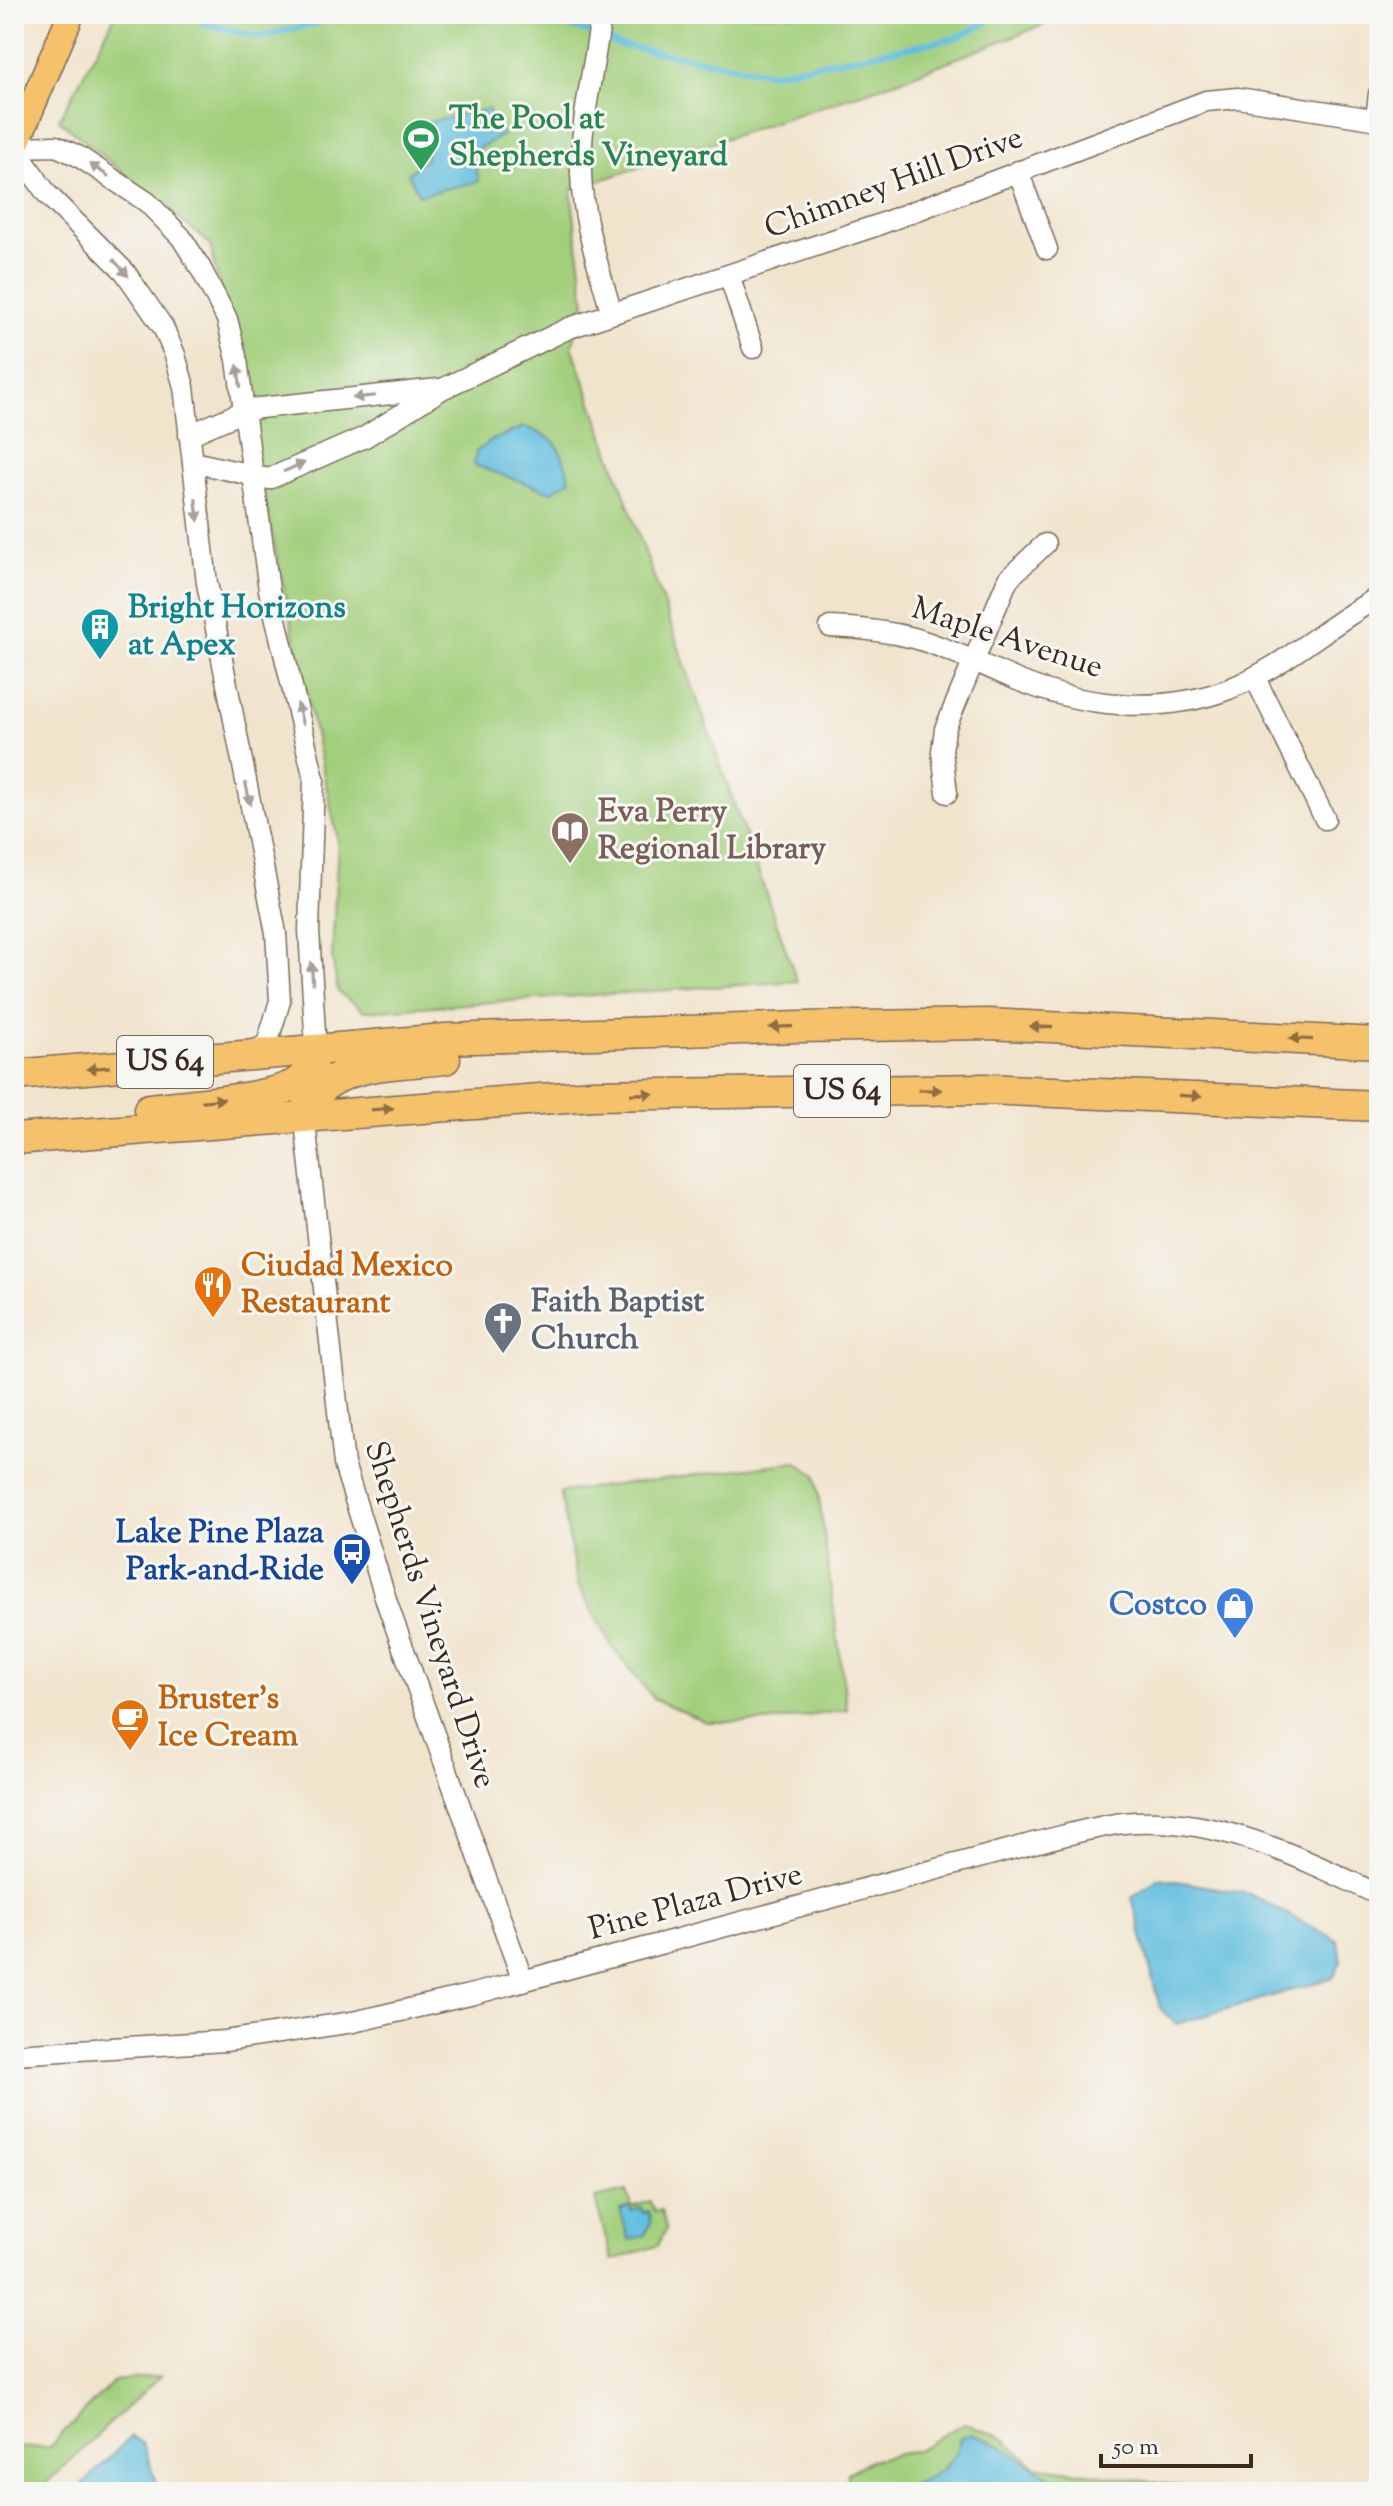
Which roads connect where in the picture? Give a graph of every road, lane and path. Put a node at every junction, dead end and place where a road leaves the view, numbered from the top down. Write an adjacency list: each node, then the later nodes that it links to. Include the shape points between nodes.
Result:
1 (71, 14): 5 (main road)
2 (601, 14): 9 (street, via 581,144 581,177)
3 (1379, 94): 4 (street)
4 (1378, 120): 6 (street, Chimney Hill Drive, via 1238,98 1206,101)
5 (14, 148): 12 (street, one-way to 5, via 227,319 200,267 162,214 56,146); 13 (street, one-way to 13, via 47,194 125,272 163,327 184,387)
6 (1018, 171): 7 (street); 8 (street, Chimney Hill Drive)
7 (1047, 249)
8 (729, 275): 9 (street, Chimney Hill Drive); 10 (street)
9 (611, 311): 11 (street, Chimney Hill Drive)
10 (753, 348)
11 (442, 389): 12 (street, Chimney Hill Drive, one-way to 12); 15 (street, Chimney Hill Drive, one-way to 11, via 269,479 365,437)
12 (244, 411): 13 (street, Chimney Hill Drive); 15 (street)
13 (189, 435): 14 (street)
14 (193, 462): 15 (street, Chimney Hill Drive); 26 (street, one-way to 26, via 209,598 280,967 280,1001 271,1034 267,1044)
15 (252, 477): 25 (street, one-way to 15, via 309,930 314,779 269,590)
16 (1045, 544): 19 (street, via 1008,579)
17 (1379, 597): 20 (street, Maple Avenue)
18 (830, 627): 19 (street, Maple Avenue, via 916,639)
19 (973, 660): 20 (street, Maple Avenue, via 1018,681 1101,703 1198,699); 21 (street, via 945,729)
20 (1255, 678): 22 (street)
21 (947, 793)
22 (1325, 819)
23 (628, 1034): 24 (highway, US 64, one-way to 23, via 988,1024); 25 (highway, US 64, via 445,1039); 29 (highway, via 339,1075 319,1088)
24 (1379, 1043)
25 (316, 1050): 26 (highway, US 64); 30 (highway, one-way to 25, via 85,1117 267,1093 296,1084 312,1068)
26 (245, 1056): 27 (highway, US 64, one-way to 27)
27 (14, 1075)
28 (1379, 1106): 29 (highway, US 64, one-way to 28, via 593,1095 985,1089)
29 (304, 1114): 30 (highway, US 64); 33 (street, Shepherds Vineyard Drive, via 344,1464 382,1591)
30 (58, 1136): 31 (highway, US 64)
31 (14, 1139)
32 (1379, 1895): 33 (street, Pine Plaza Drive, via 1242,1836 1189,1825 1124,1823)
33 (523, 1981): 34 (street, Pine Plaza Drive, via 353,2022 269,2035)
34 (14, 2054)

